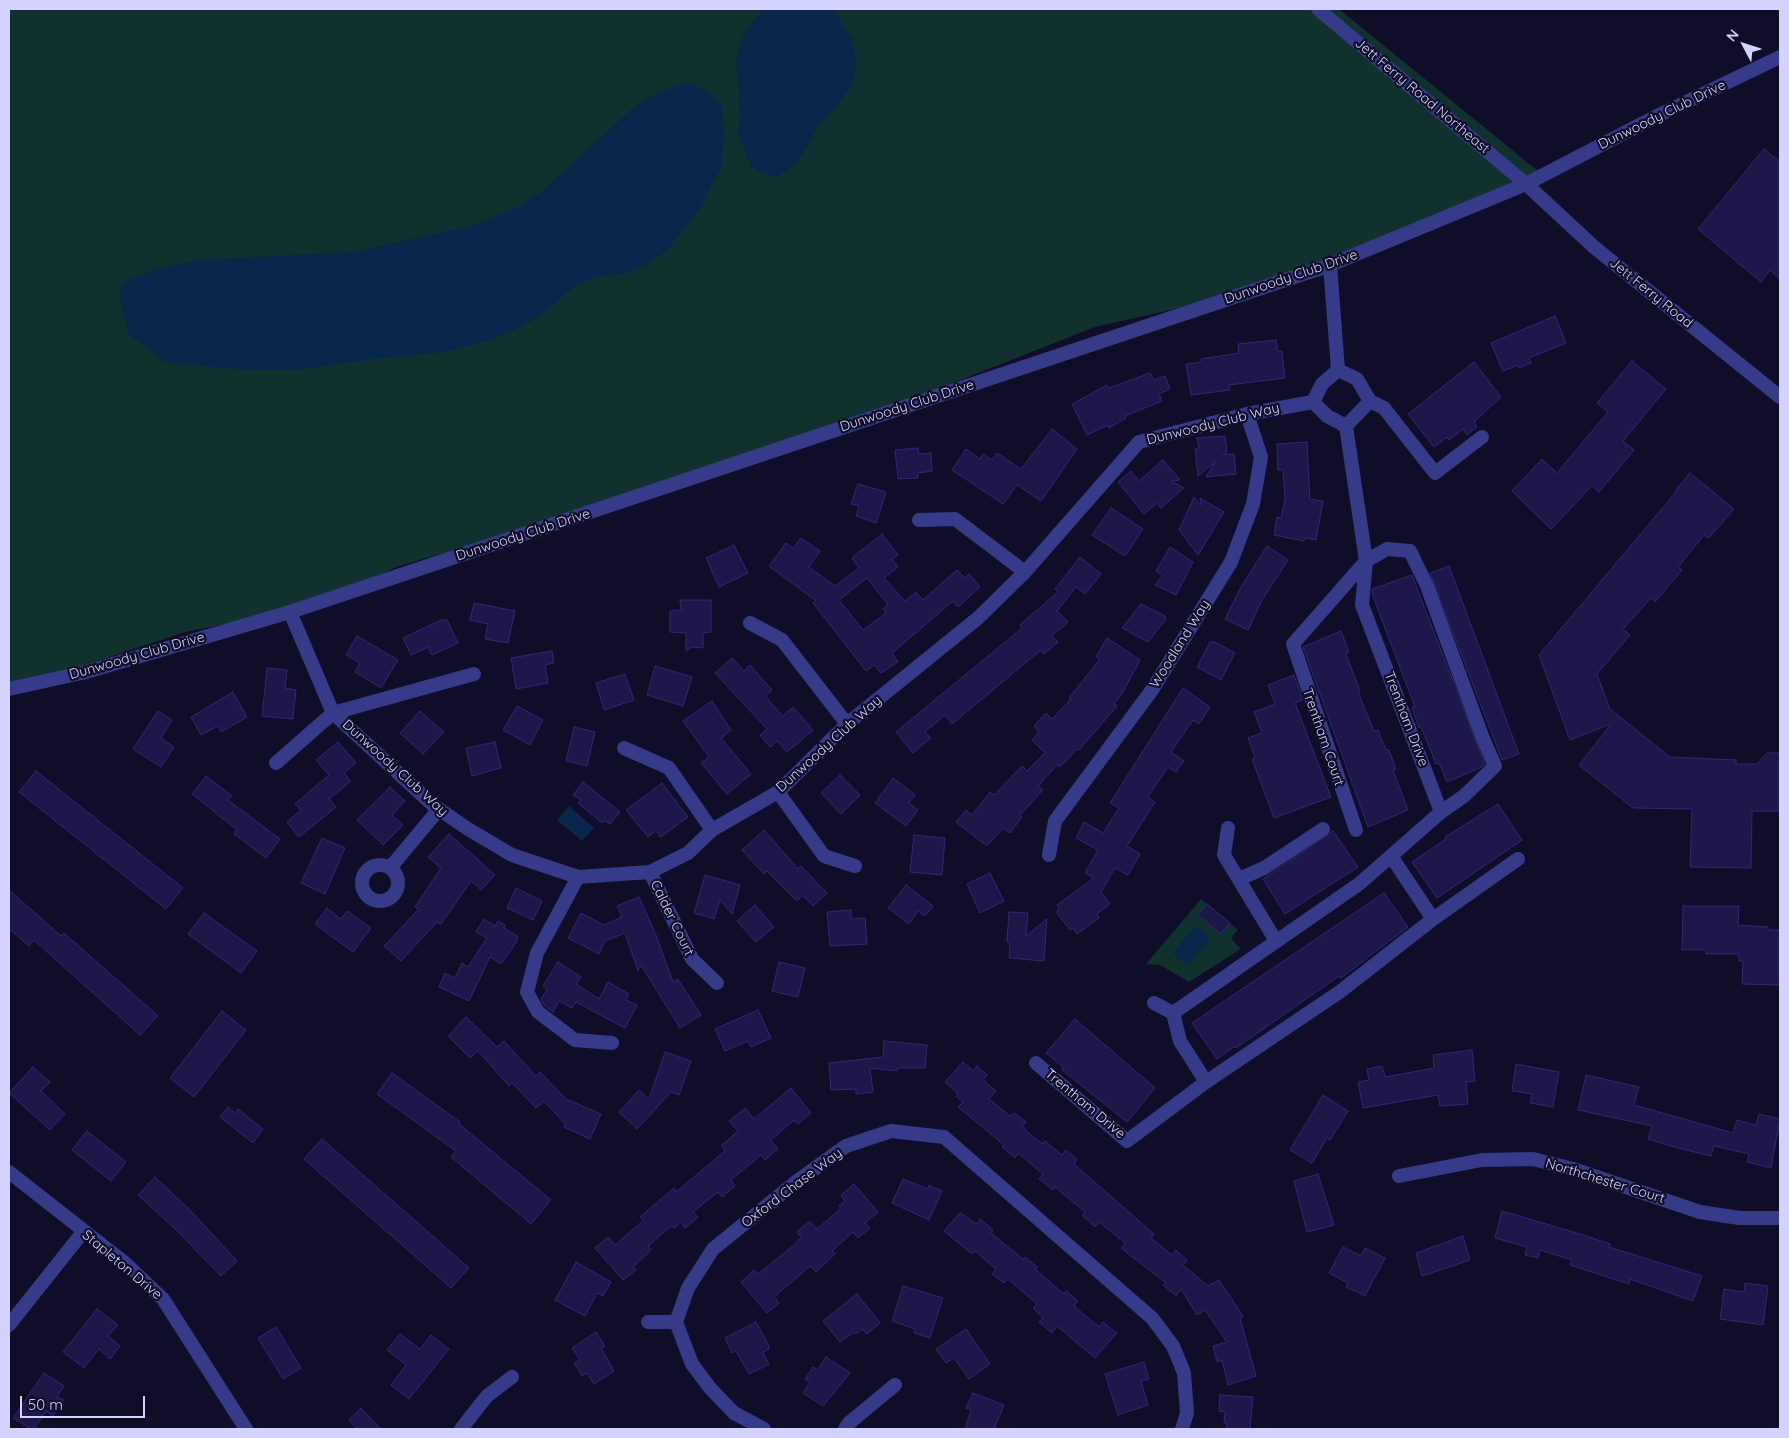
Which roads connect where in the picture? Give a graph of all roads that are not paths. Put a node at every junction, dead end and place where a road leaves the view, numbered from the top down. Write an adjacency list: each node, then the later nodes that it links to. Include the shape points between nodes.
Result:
1 (1318, 9): 3 (street, Jett Ferry Road Northeast)
2 (1780, 57): 3 (street, Dunwoody Club Drive)
3 (1526, 184): 4 (street, Dunwoody Club Drive); 6 (street, Jett Ferry Road, via 1594,247)
4 (1330, 266): 5 (street); 15 (street, Dunwoody Club Drive)
5 (1338, 370): 7 (street, via 1357,379); 8 (street, via 1322,384)
6 (1780, 397)
7 (1370, 401): 10 (street); 11 (street, via 1384,408 1435,473)
8 (1313, 402): 9 (street, Dunwoody Club Way); 10 (street, via 1327,416)
9 (1247, 414): 14 (street, Dunwoody Club Way, via 1139,442); 30 (street, Woodland Way, via 1261,457 1253,504 1231,562 1152,690 1055,821)
10 (1346, 426): 13 (street, Trentham Drive)
11 (1482, 437)
12 (919, 520): 14 (street, via 954,519)
13 (1366, 560): 25 (street, Trentham Drive, via 1362,605); 25 (street, via 1387,549 1410,551 1427,586 1495,766 1464,796); 29 (street, Trentham Court, via 1292,644)
14 (1025, 572): 20 (street, Dunwoody Club Way, via 978,618)
15 (290, 612): 18 (street, Dunwoody Club Drive, via 86,672); 19 (street, Dunwoody Club Way)
16 (750, 623): 20 (street, via 782,640)
17 (474, 674): 19 (street)
18 (9, 688)
19 (333, 713): 22 (street); 24 (street, Dunwoody Club Way)
20 (847, 724): 23 (street, Dunwoody Club Way)
21 (624, 748): 28 (street, via 669,768)
22 (276, 763)
23 (778, 792): 28 (street, Dunwoody Club Way); 33 (street, via 824,856)
24 (439, 809): 34 (street); 36 (street, Dunwoody Club Way, via 512,855)
25 (1441, 812): 31 (street)
26 (1228, 828): 37 (street, via 1224,855)
27 (1323, 829): 37 (street, via 1264,868)
28 (712, 830): 35 (street, Dunwoody Club Way, via 688,853)
29 (1356, 830)
30 (1049, 855)
31 (1391, 856): 38 (street); 39 (street, via 1359,884)
32 (1518, 859): 38 (street, Trentham Drive)
33 (855, 866)
34 (390, 868)
35 (650, 872): 36 (street, Dunwoody Club Way); 40 (street, Calder Court, via 692,959)
36 (578, 878): 43 (street, via 537,953 526,992 538,1012 576,1040)
37 (1239, 879): 39 (street)
38 (1433, 919): 45 (street, Trentham Drive, via 1341,991)
39 (1276, 941): 42 (street)
40 (717, 983)
41 (1154, 1003): 42 (street)
42 (1173, 1013): 45 (street, via 1180,1042)
43 (612, 1043)
44 (1036, 1064): 45 (street, Trentham Drive, via 1127,1141)
45 (1206, 1082)
46 (9, 1172): 49 (street, Stapleton Drive)
47 (1399, 1176): 48 (street, Northchester Court, via 1482,1160 1533,1159 1573,1169 1700,1212 1739,1218)
48 (1780, 1218)
49 (83, 1232): 52 (street); 55 (street, Stapleton Drive, via 125,1263 163,1299)
50 (648, 1322): 51 (street)
51 (676, 1322): 57 (street, via 692,1364 710,1388 734,1413); 59 (street, Oxford Chase Way, via 688,1288 713,1249 846,1146 891,1131 944,1138 1152,1318 1173,1346 1184,1373 1187,1413)
52 (9, 1325)
53 (512, 1377): 56 (street, via 487,1396)
54 (895, 1386): 58 (street, via 849,1423)
55 (246, 1429)
56 (461, 1429)
57 (764, 1429)
58 (846, 1429)
59 (1182, 1429)

